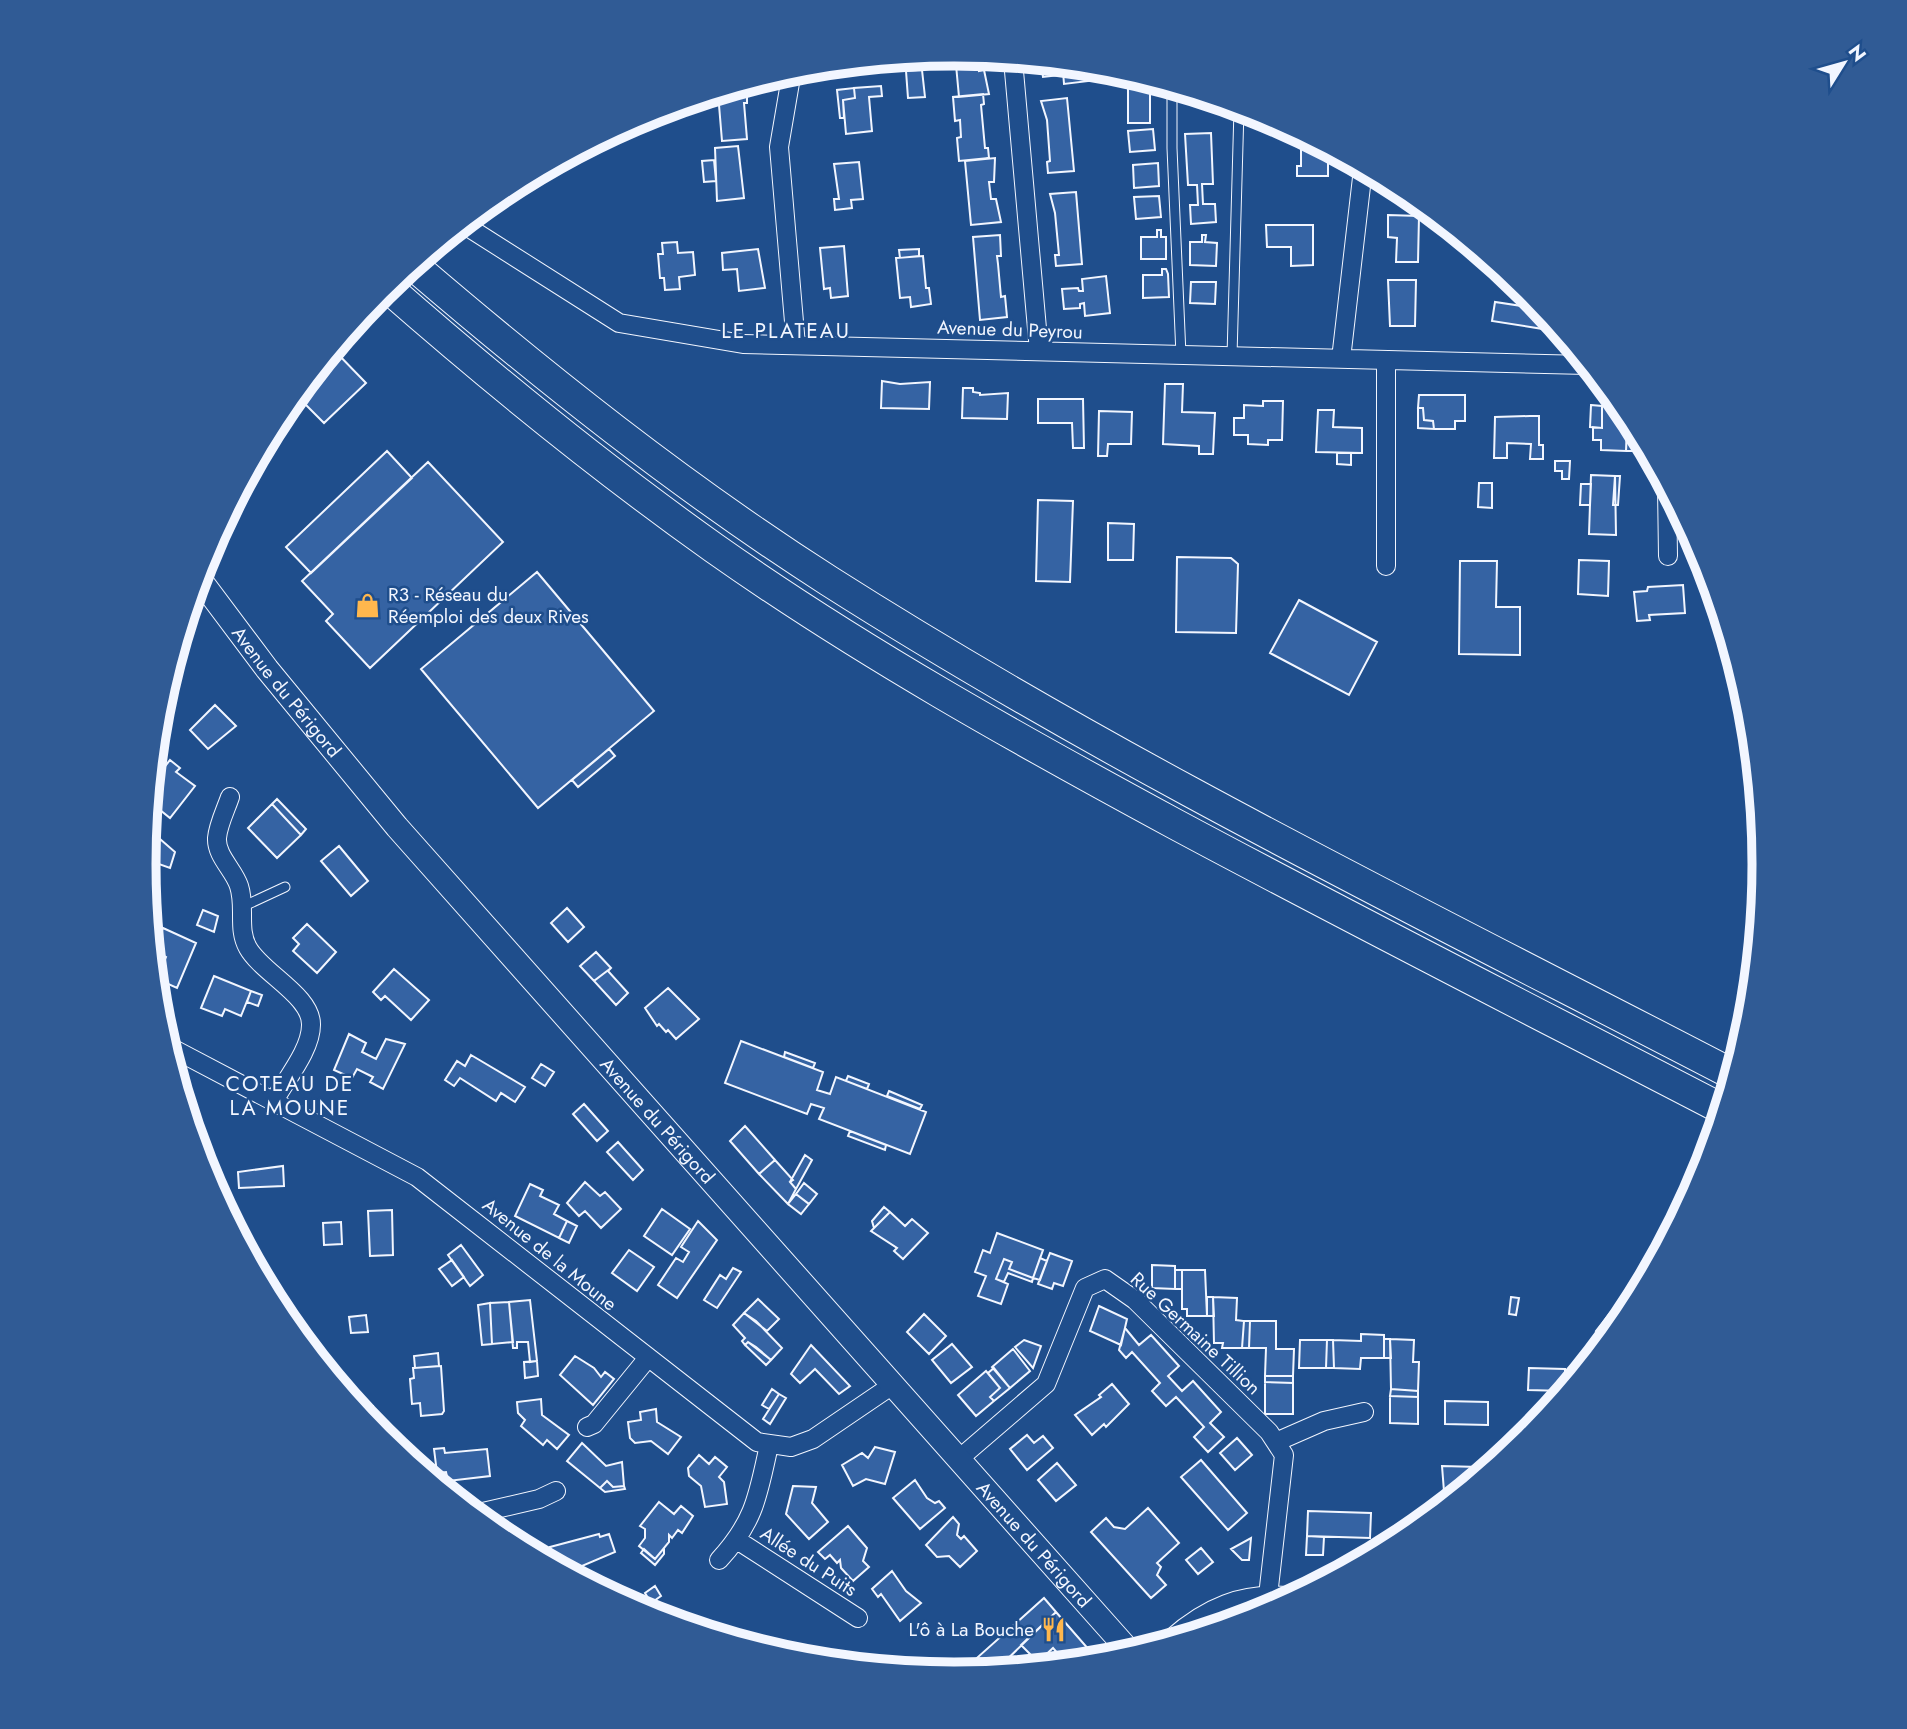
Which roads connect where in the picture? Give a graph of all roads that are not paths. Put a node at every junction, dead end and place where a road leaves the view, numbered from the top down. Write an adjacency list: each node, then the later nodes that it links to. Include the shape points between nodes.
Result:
1 (1014, 69): 10 (street)
2 (790, 84): 9 (street, via 779,147)
3 (1172, 98): 11 (lane)
4 (1239, 120): 12 (lane)
5 (1362, 179): 13 (street)
6 (471, 229): 9 (street, Avenue du Peyrou, via 619,323 743,344)
7 (420, 271): 24 (highway, via 566,394 729,513 1001,687 1235,816)
8 (396, 294): 26 (highway, via 608,470 717,550 907,672 1222,850)
9 (796, 345): 10 (street, Avenue du Peyrou)
10 (1039, 351): 11 (street, Avenue du Peyrou)
11 (1181, 355): 12 (street, Avenue du Peyrou)
12 (1232, 356): 13 (street, Avenue du Peyrou)
13 (1341, 359): 14 (street, Avenue du Peyrou)
14 (1386, 360): 15 (street, Avenue du Peyrou); 18 (street)
15 (1574, 364)
16 (1667, 509): 17 (street)
17 (1668, 556)
18 (1385, 566)
19 (206, 587): 28 (street, Avenue du Périgord, via 397,827)
20 (230, 797): 22 (street, via 217,839)
21 (285, 887): 22 (lane)
22 (244, 906): 25 (street, via 241,930 247,947 299,999 312,1023 309,1039)
23 (178, 1051): 25 (street, Avenue de la Moune)
24 (1724, 1070)
25 (274, 1101): 27 (street, Avenue de la Moune, via 436,1189)
26 (1714, 1105)
27 (647, 1359): 30 (street); 32 (street, Avenue de la Moune, via 745,1435)
28 (894, 1384): 32 (street, via 813,1439 791,1447); 33 (street, Avenue du Périgord)
29 (1364, 1412): 31 (street, via 1324,1422)
30 (587, 1427)
31 (1276, 1443): 33 (street, Rue Germaine Tillion, via 1135,1300 1105,1279 1085,1288 1046,1384); 38 (street, via 1284,1455)
32 (769, 1445): 36 (street, Allée du Puits, via 755,1510)
33 (960, 1458): 42 (street, Avenue du Périgord)
34 (556, 1491): 35 (street)
35 (486, 1511)
36 (737, 1540): 37 (street, Allée du Puits); 40 (street, Allée du Puits)
37 (719, 1560)
38 (1279, 1593)
39 (1266, 1599): 41 (street, via 1242,1600 1205,1614)
40 (858, 1618)
41 (1191, 1626)
42 (1123, 1644)

